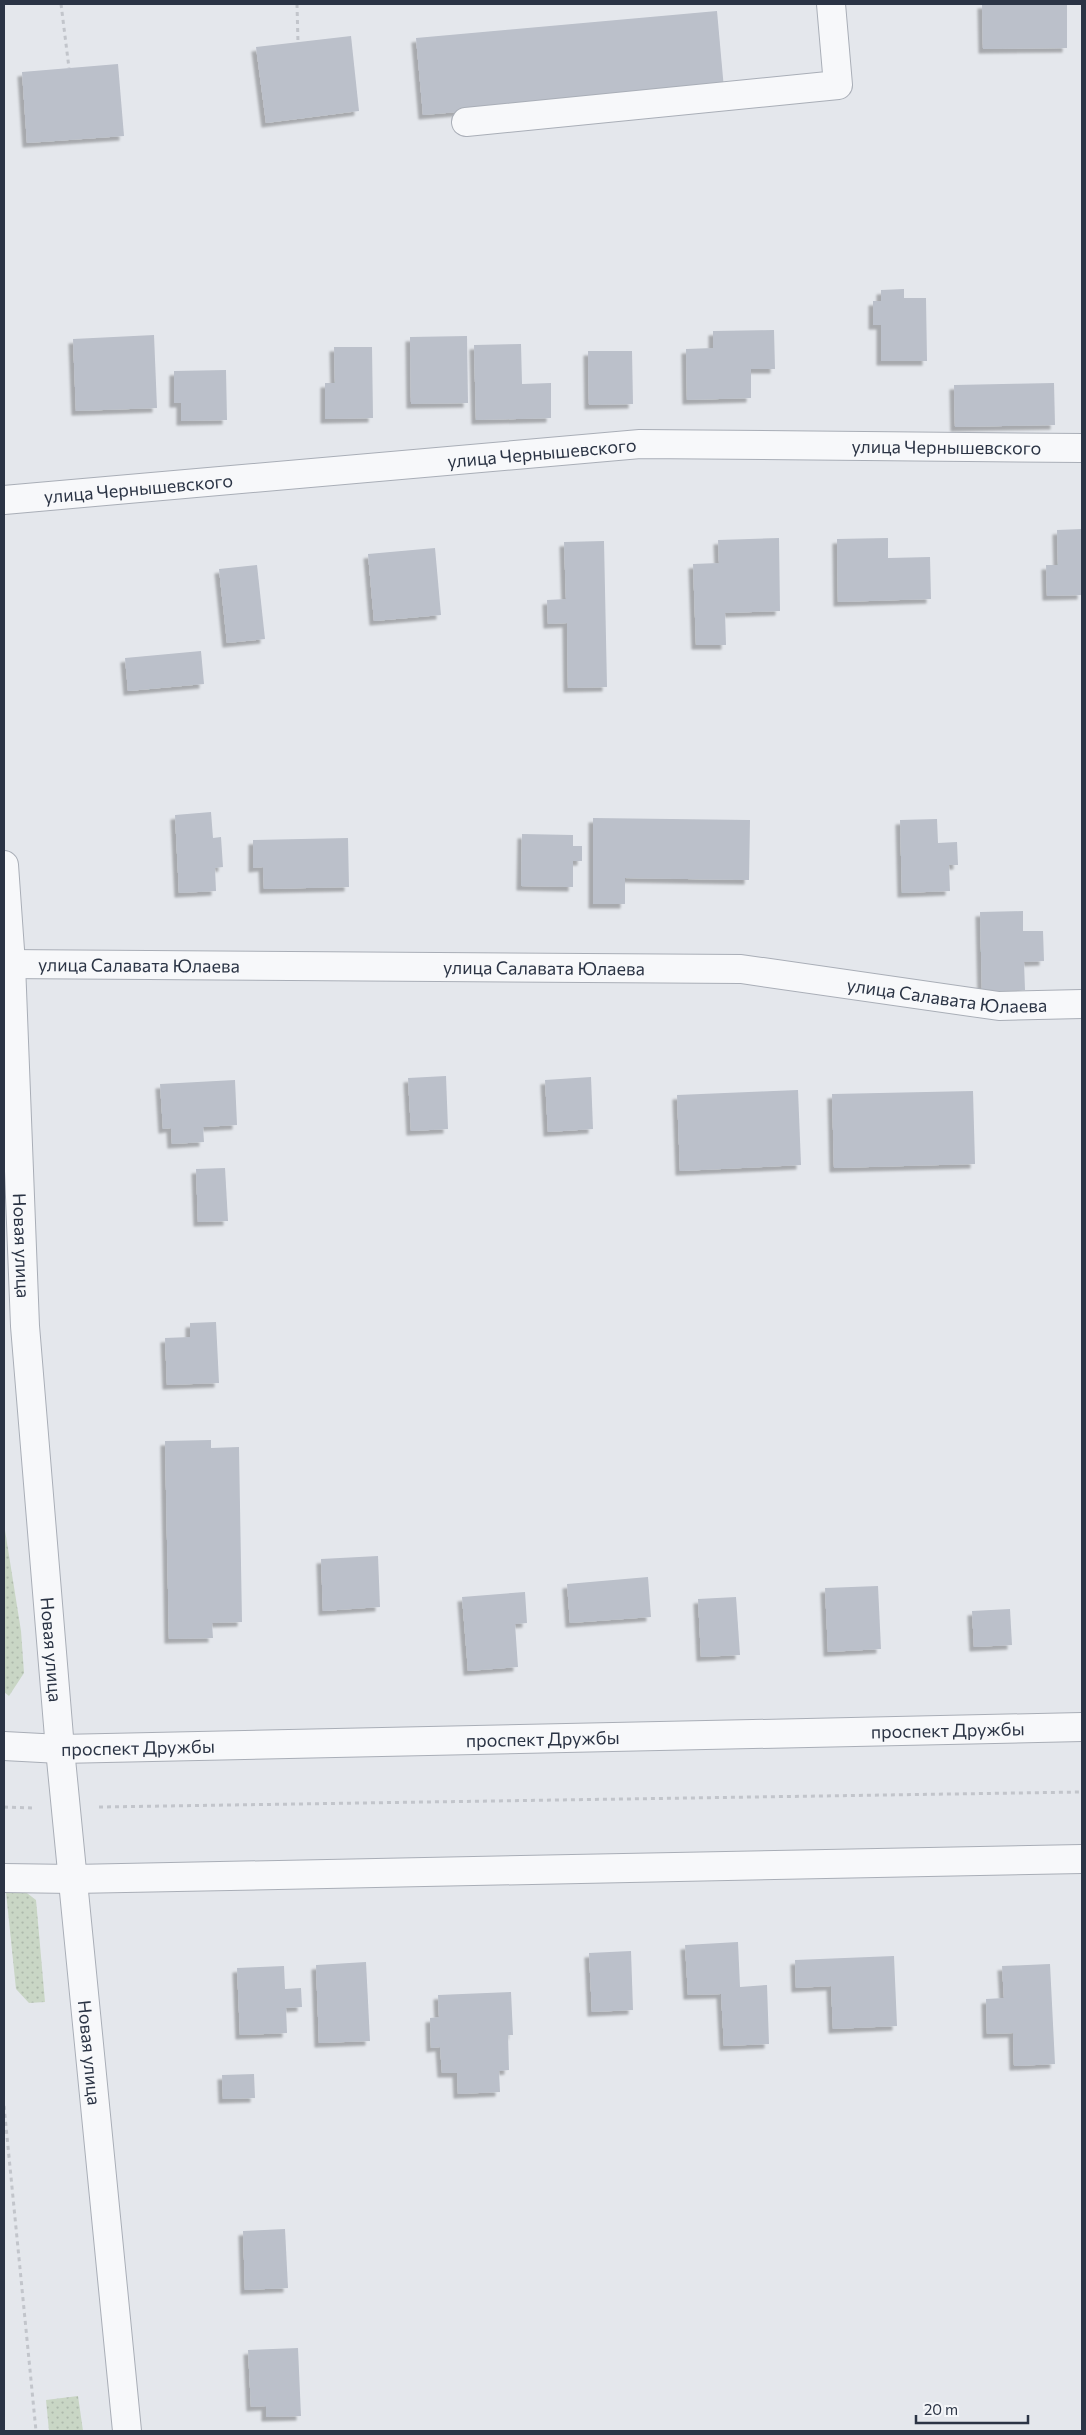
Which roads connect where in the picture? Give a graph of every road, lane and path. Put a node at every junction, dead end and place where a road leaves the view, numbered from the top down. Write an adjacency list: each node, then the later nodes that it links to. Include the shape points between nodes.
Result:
1 (61, 4): 5 (path)
2 (297, 4): 4 (path)
3 (831, 4): 6 (street, via 838,85)
4 (298, 43)
5 (69, 68)
6 (466, 122)
7 (1082, 448): 8 (street, улица Чернышевского, via 640,444)
8 (4, 500)
9 (4, 865): 10 (street, Новая улица)
10 (7, 964): 11 (street, улица Салавата Юлаева, via 741,969 999,1006); 14 (street, Новая улица, via 25,1326)
11 (1082, 1004)
12 (1082, 1727): 14 (street, проспект Дружбы)
13 (4, 1746): 14 (street, проспект Дружбы)
14 (60, 1749): 17 (street, Новая улица)
15 (1082, 1792): 17 (path)
16 (4, 1807): 17 (path)
17 (66, 1808): 20 (street, Новая улица)
18 (1082, 1859): 20 (street)
19 (4, 1878): 20 (street)
20 (73, 1879): 23 (street, Новая улица)
21 (4, 2106): 22 (path)
22 (36, 2431)
23 (127, 2431)

